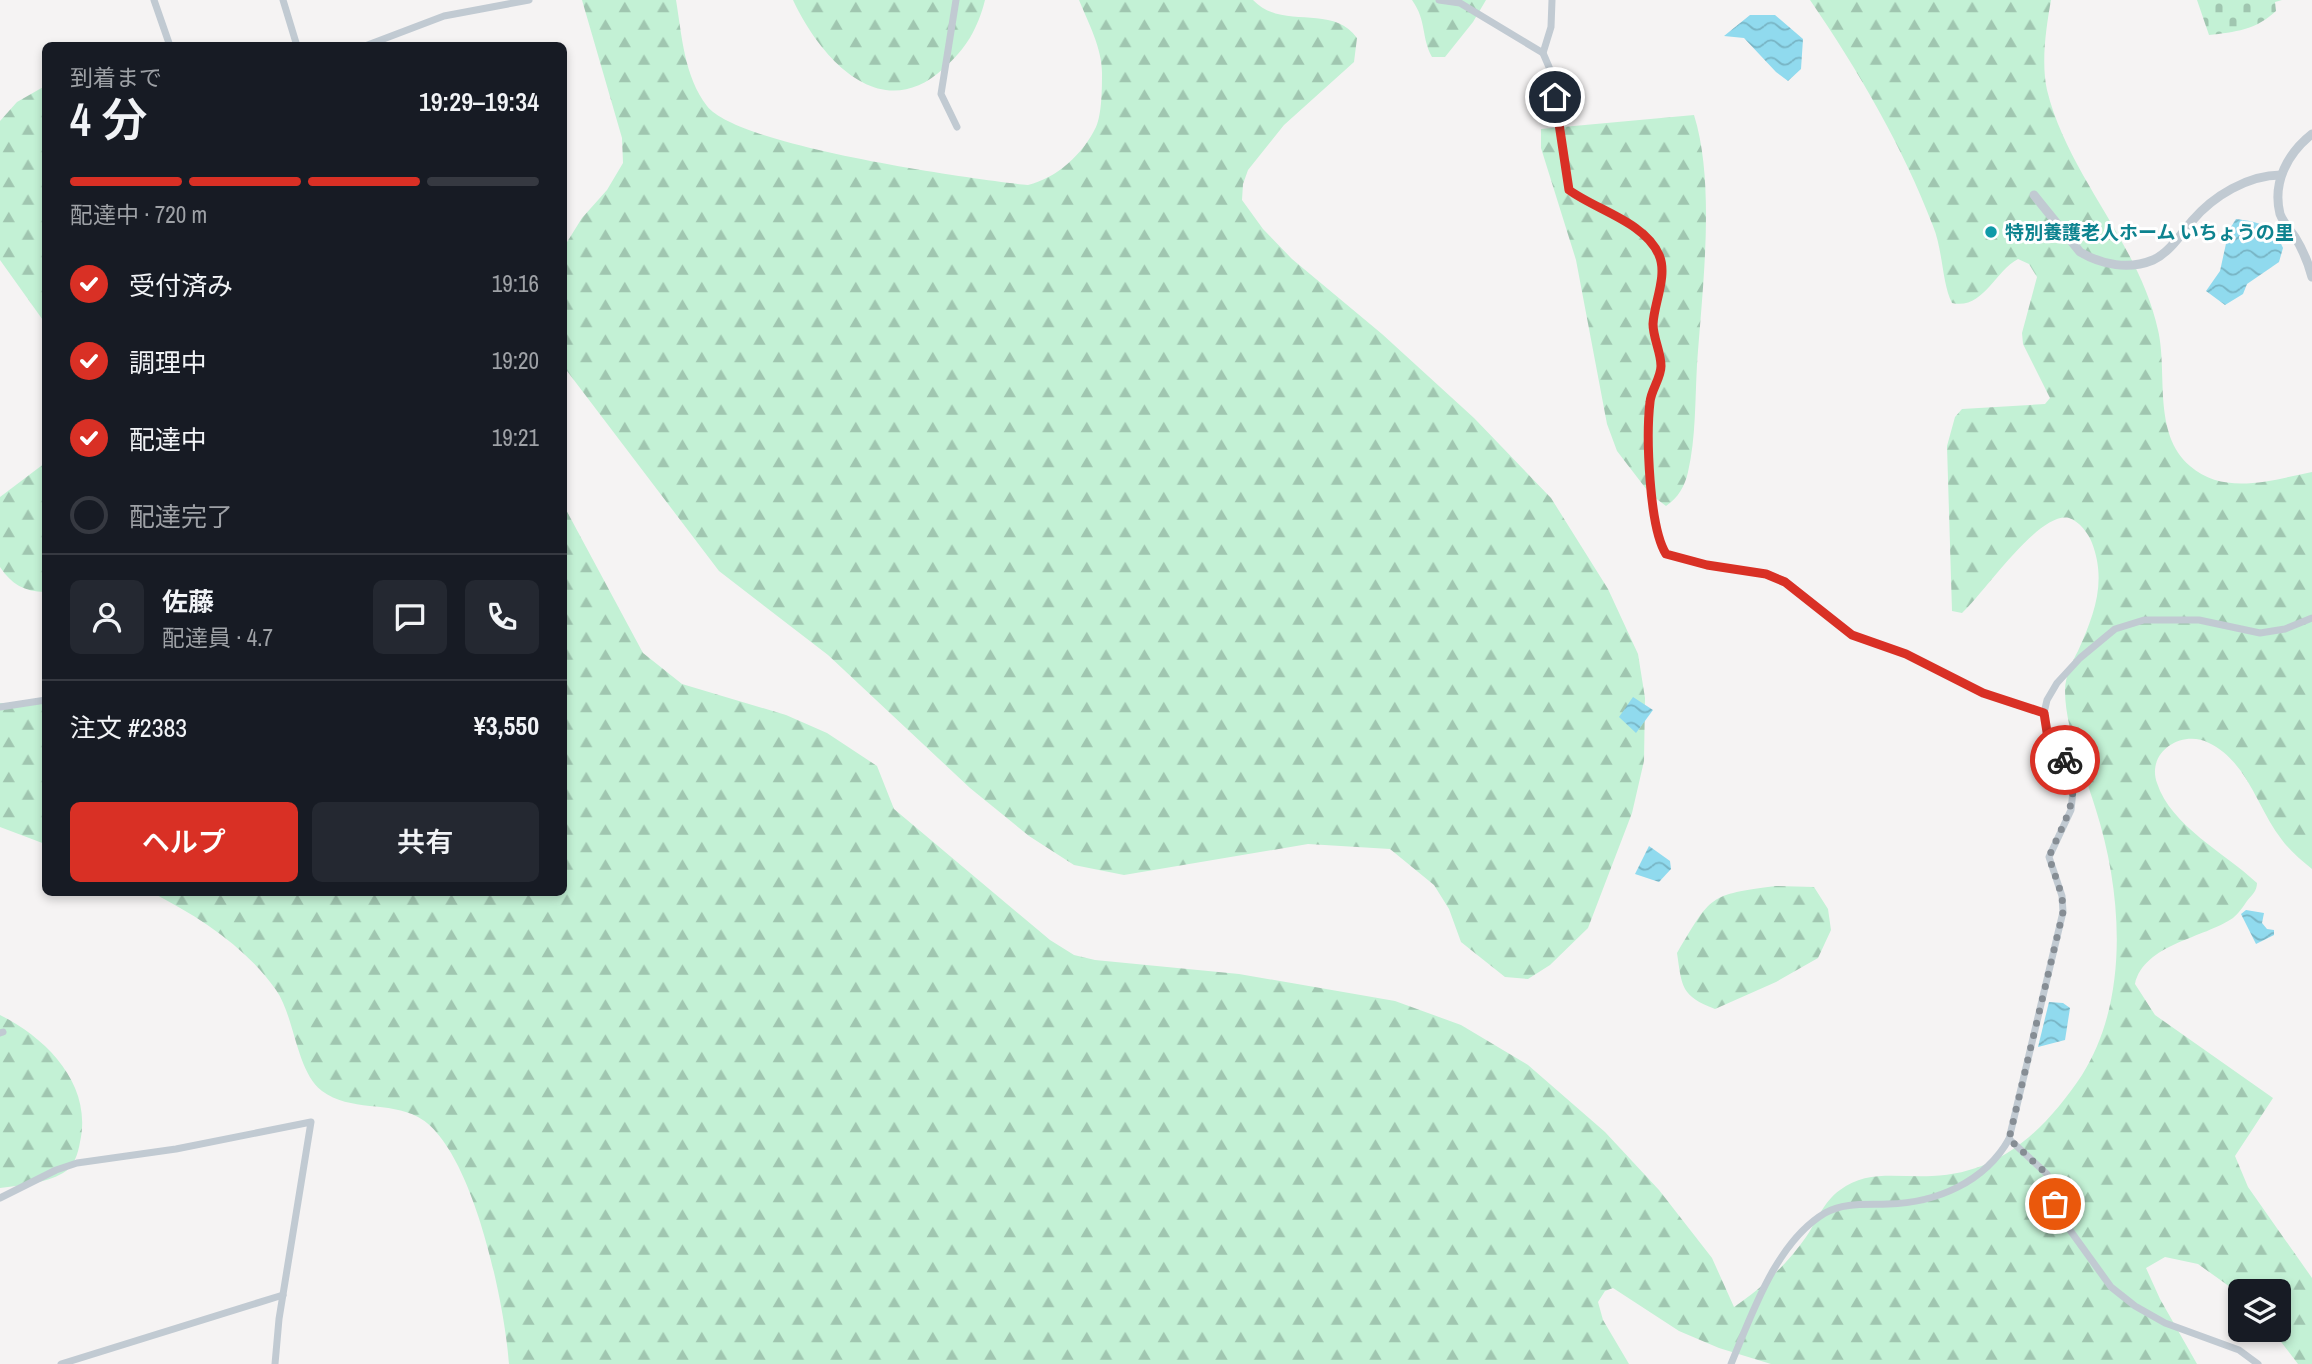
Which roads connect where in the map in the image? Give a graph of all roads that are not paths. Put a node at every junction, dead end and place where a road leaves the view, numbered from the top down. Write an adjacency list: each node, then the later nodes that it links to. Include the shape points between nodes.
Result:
1 (154, 0): 7 (street)
2 (283, 0): 8 (street)
3 (529, 0): 9 (street, via 444,16)
4 (956, 0): 11 (street, via 941,94)
5 (1439, 0): 10 (street, via 1460,3)
6 (1552, 0): 10 (street, via 1551,27)
7 (169, 42)
8 (297, 42)
9 (376, 42)
10 (1543, 53): 19 (street, via 1552,74 1569,190 1634,229 1649,240 1659,256 1653,326 1661,367 1650,399 1650,429 1656,530 1666,554 1766,574 1785,582 1852,635 1906,654 1983,693)
11 (957, 127)
12 (2312, 134): 13 (street, via 2293,149)
13 (2281, 175): 14 (street, via 2263,175 2236,187 2213,201 2154,260 2123,267 2080,252); 15 (street, via 2281,216)
14 (2034, 195)
15 (2312, 276)
16 (2312, 618): 19 (street, via 2260,634 2168,618 2115,629 2057,683)
17 (42, 701): 18 (street)
18 (0, 707)
19 (2044, 713): 20 (street, via 2047,732 2074,781 2071,810 2049,857 2062,896 2058,940)
20 (2009, 1139): 25 (street, via 1986,1171 1941,1195 1918,1202 1848,1205 1826,1212 1771,1270); 26 (street, via 2047,1174 2067,1226 2111,1287 2165,1322 2239,1349)
21 (0, 1198): 22 (street, via 77,1163 311,1122)
22 (283, 1295): 23 (street); 24 (street)
23 (61, 1364)
24 (275, 1364)
25 (1731, 1364)
26 (2258, 1364)

